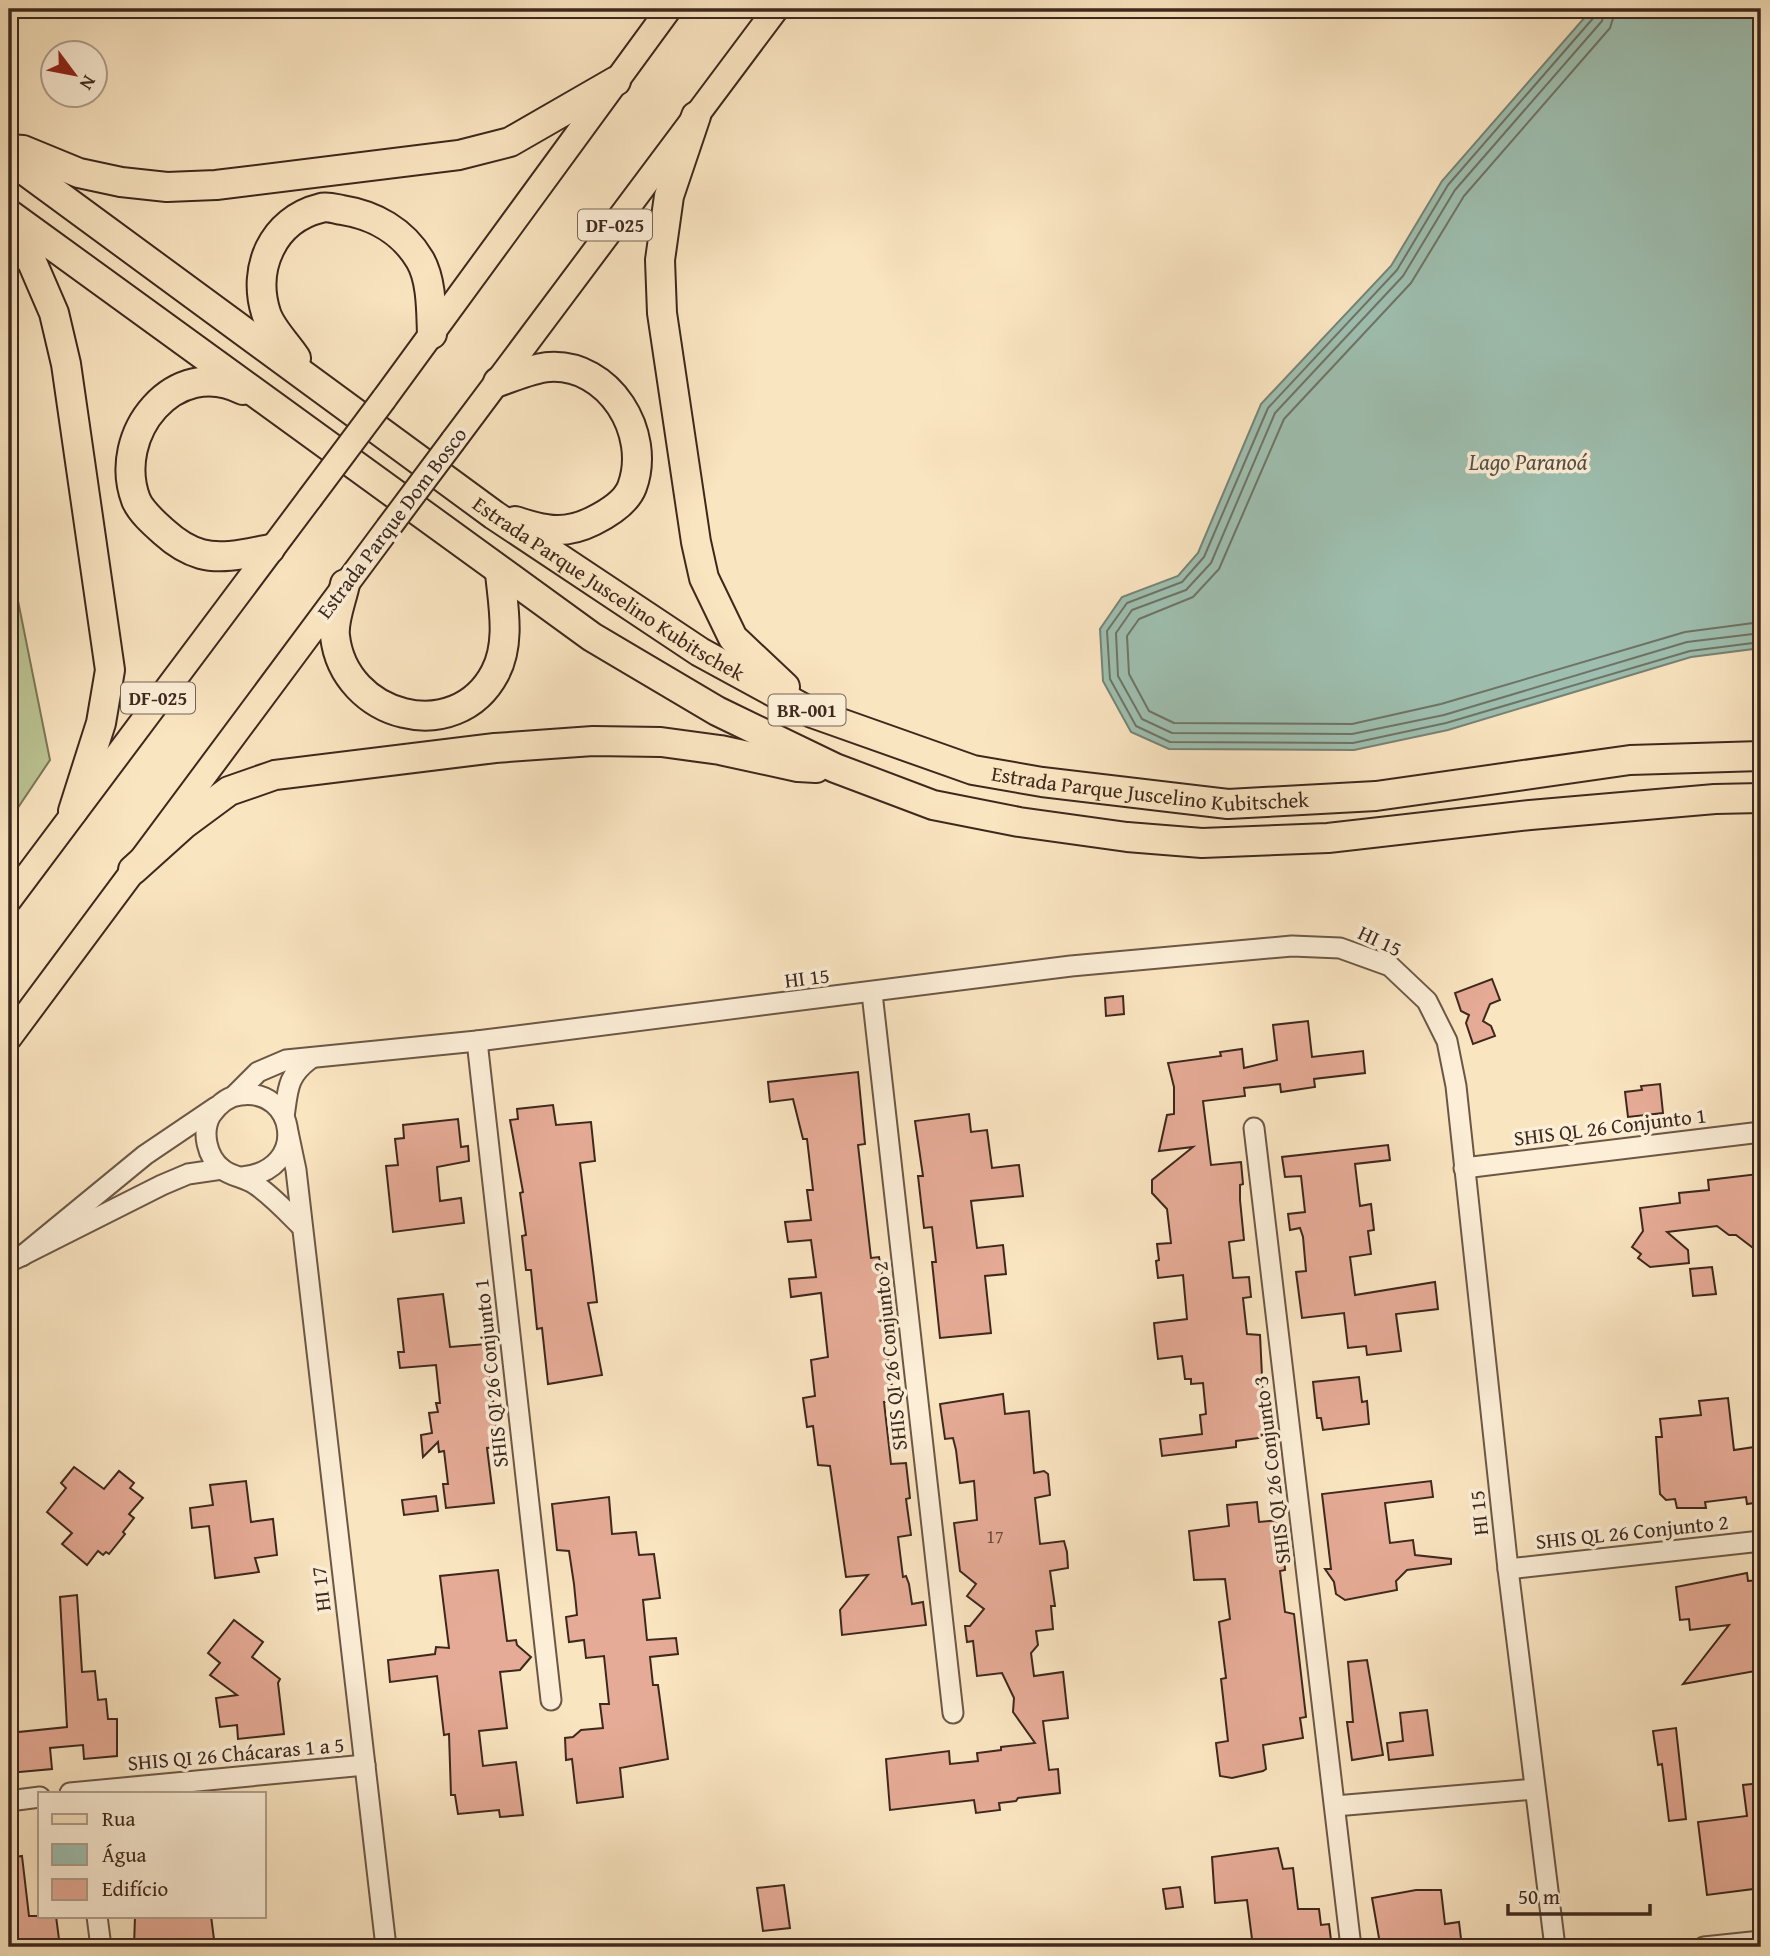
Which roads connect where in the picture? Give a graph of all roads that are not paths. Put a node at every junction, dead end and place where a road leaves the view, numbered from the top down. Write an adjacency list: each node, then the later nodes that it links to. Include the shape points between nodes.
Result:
1 (669, 9): 3 (main road, DF-025)
2 (776, 9): 4 (main road, Estrada Parque Dom Bosco / DF-025)
3 (616, 82): 5 (highway, via 510,142 459,155 216,185 167,187 121,182); 9 (main road, DF-025)
4 (696, 116): 11 (main road, Estrada Parque Dom Bosco / DF-025); 17 (highway, via 669,196 660,260 662,313 696,542 704,578 733,638)
5 (9, 149)
6 (9, 159): 10 (highway, Estrada Parque Juscelino Kubitschek / BR-001)
7 (9, 214): 12 (highway, Estrada Parque Juscelino Kubitschek / BR-001)
8 (9, 233): 21 (highway, via 32,262 54,313 66,363 110,670 101,723)
9 (432, 334): 10 (highway, via 421,261 397,232 363,213 322,207 284,226 264,258 261,289 267,316); 14 (main road, DF-025, bridge)
10 (310, 377): 13 (highway, Estrada Parque Juscelino Kubitschek / BR-001)
11 (498, 382): 13 (highway, via 549,367 586,373 627,414 636,439 636,468 631,489 611,512 578,528 548,530); 16 (main road, Estrada Parque Dom Bosco / DF-025, bridge)
12 (272, 405): 14 (highway, via 228,383 197,382 160,400 137,429 131,471 136,502 177,543 201,554 226,556); 15 (highway, Estrada Parque Juscelino Kubitschek / BR-001)
13 (494, 515): 17 (highway, Estrada Parque Juscelino Kubitschek / BR-001, via 700,652)
14 (270, 549): 21 (main road, DF-025)
15 (500, 573): 16 (highway, via 504,646 496,672 478,698 453,711 424,716 389,710 360,692 343,664 334,635); 19 (highway, Estrada Parque Juscelino Kubitschek / BR-001, via 592,637 717,711)
16 (345, 584): 22 (main road, Estrada Parque Dom Bosco / DF-025)
17 (812, 712): 18 (highway, Estrada Parque Juscelino Kubitschek / BR-001, via 973,770 1228,804 1376,796 1630,761)
18 (1761, 756)
19 (835, 768): 20 (highway, Estrada Parque Juscelino Kubitschek / BR-001, via 933,805 1019,822 1202,843 1328,838 1530,815); 22 (highway, via 798,767 661,742 593,741 312,769 275,775 229,792 183,825)
20 (1761, 798)
21 (73, 810): 23 (main road, DF-025)
22 (134, 870): 25 (main road, Estrada Parque Dom Bosco / DF-025)
23 (9, 900)
24 (872, 993): 26 (street, HI 15); 33 (street, HI 15, via 1071,966 1292,946 1340,947 1390,966 1427,1001 1447,1041); 41 (street, SHIS QI 26 Conjunto 2)
25 (9, 1038)
26 (477, 1041): 27 (street, HI 15); 40 (street, SHIS QI 26 Conjunto 1)
27 (310, 1059): 28 (street, HI 15, via 272,1064); 30 (street, via 291,1079)
28 (234, 1096): 29 (street); 30 (street, via 264,1097 276,1105)
29 (217, 1107): 34 (street, via 208,1121 206,1139 210,1156); 37 (street, via 145,1155)
30 (286, 1124): 35 (street, via 286,1150 276,1165 260,1175); 36 (street, HI 17, via 296,1170)
31 (1254, 1128): 47 (street, SHIS QI 26 Conjunto 3)
32 (1761, 1132): 33 (street, SHIS QL 26 Conjunto 1)
33 (1464, 1168): 39 (street, HI 15)
34 (222, 1169): 35 (street); 37 (street, via 170,1181)
35 (242, 1177): 36 (street)
36 (300, 1225): 42 (street, HI 17)
37 (15, 1259)
38 (1761, 1541): 39 (street, SHIS QL 26 Conjunto 2)
39 (1508, 1569): 43 (street, HI 15)
40 (551, 1700)
41 (953, 1713)
42 (365, 1765): 44 (street, SHIS QI 26 Chácaras 1 a 5); 51 (street, HI 17)
43 (1534, 1788): 47 (street); 53 (street, HI 15)
44 (88, 1792)
45 (38, 1797): 46 (street)
46 (9, 1801)
47 (1335, 1806): 52 (street, SHIS QI 26 Conjunto 3)
48 (97, 1918): 50 (street)
49 (1761, 1941): 54 (street)
50 (101, 1947)
51 (386, 1947)
52 (1351, 1947)
53 (1555, 1947)
54 (1704, 1947)

